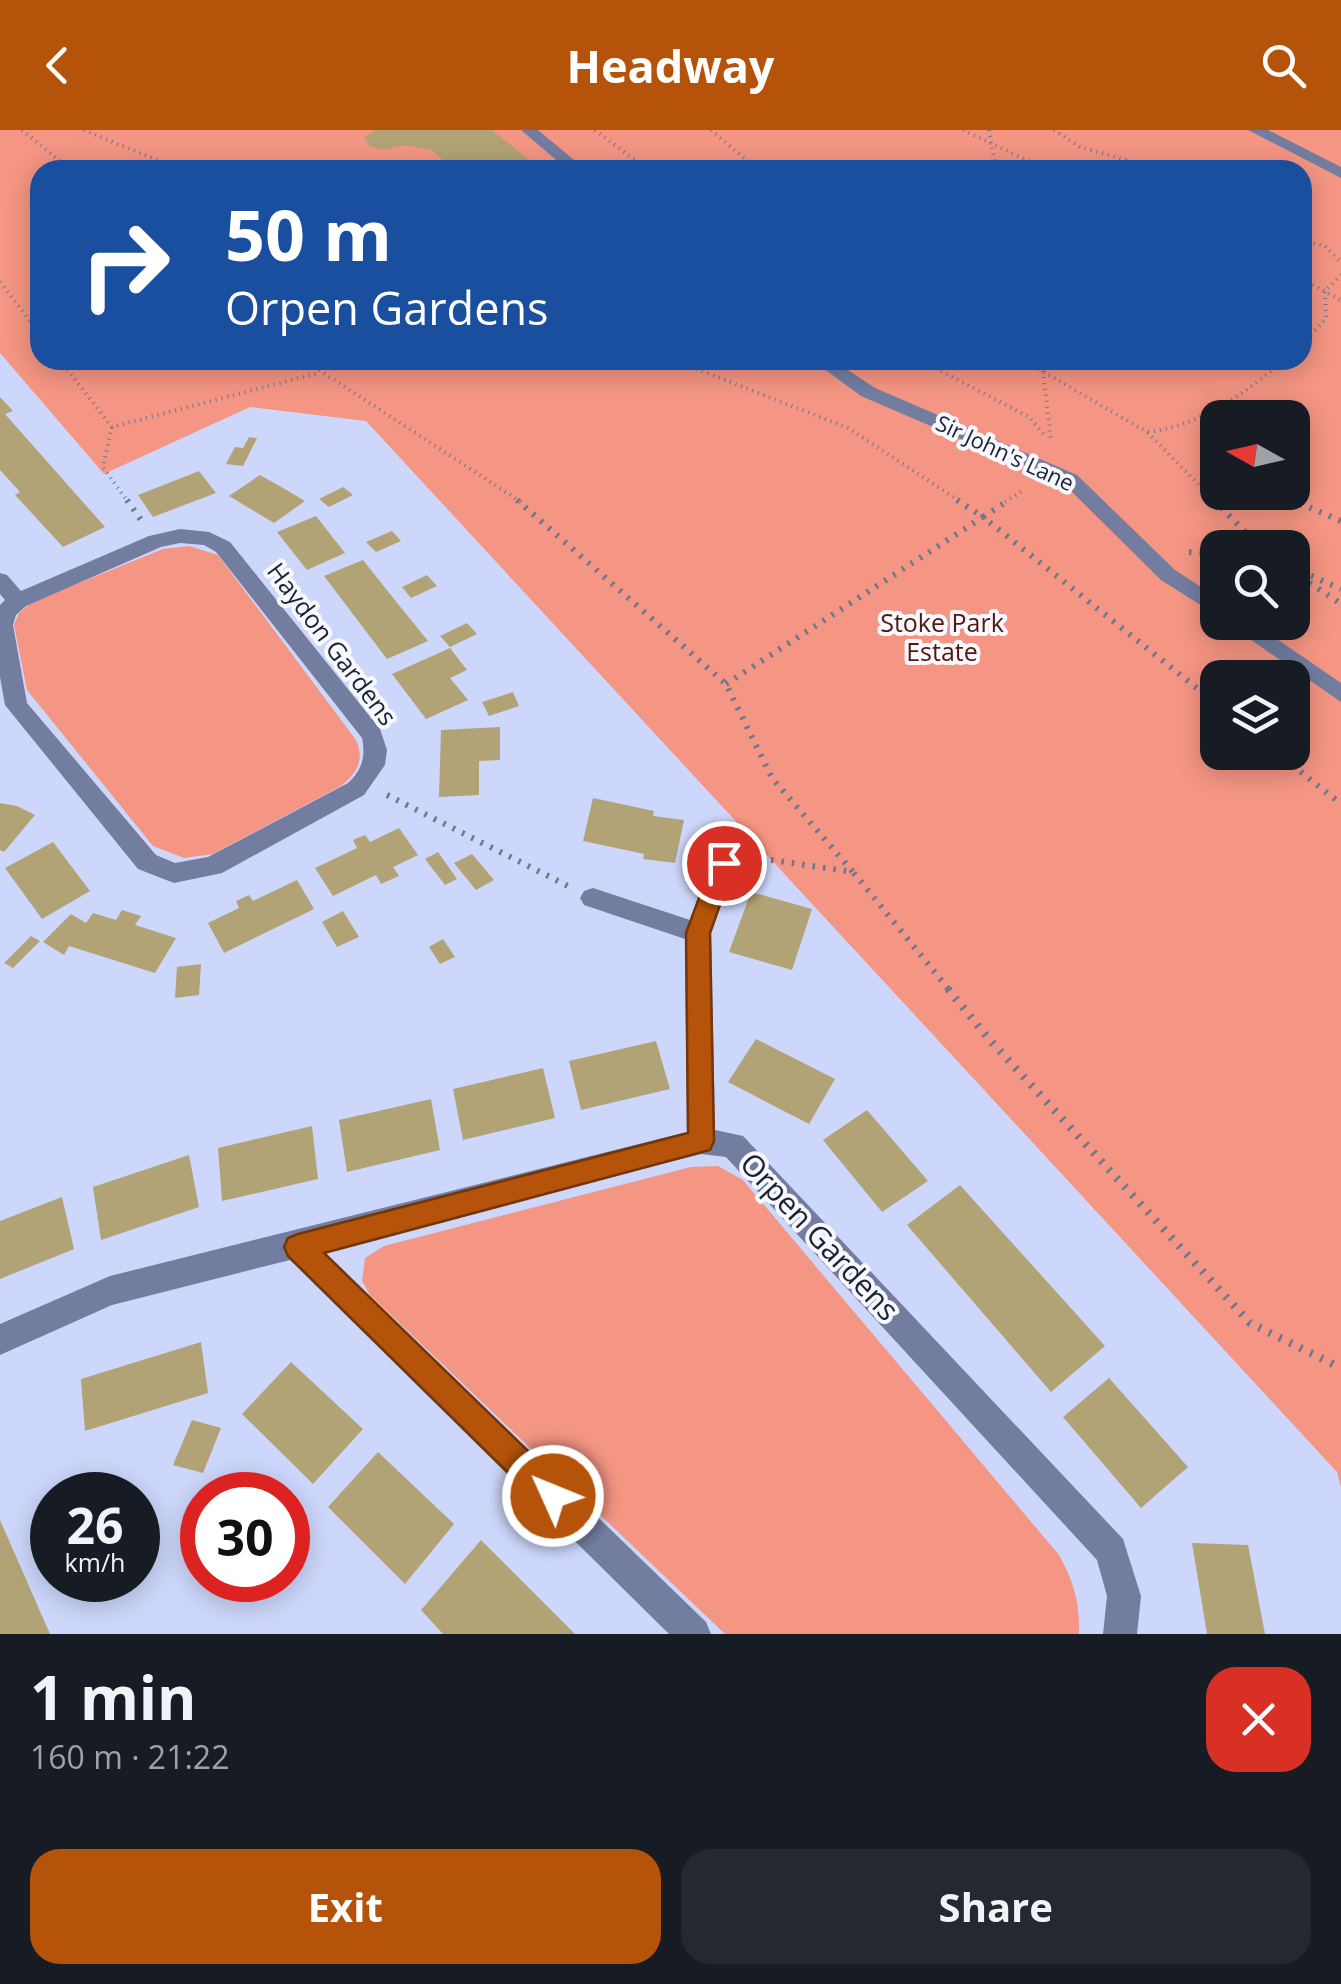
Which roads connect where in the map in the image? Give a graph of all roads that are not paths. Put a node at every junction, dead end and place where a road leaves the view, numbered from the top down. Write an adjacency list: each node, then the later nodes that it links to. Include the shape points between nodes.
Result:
1 (529, 130): 3 (street)
2 (1256, 130): 4 (street)
3 (561, 160)
4 (1341, 173)
5 (835, 370): 7 (street, Sir John's Lane, via 868,392 1081,488 1168,575)
6 (0, 580): 8 (street)
7 (1200, 597)
8 (18, 601): 11 (street, via 2,624); 11 (street, Haydon Gardens, via 156,541 195,536 223,546 377,750 364,783 212,866 164,871 147,862)
9 (1262, 640): 10 (street)
10 (1341, 694)
11 (8, 707)
12 (724, 863): 14 (street)
13 (593, 898): 14 (street)
14 (698, 933): 15 (street)
15 (701, 1141): 16 (street); 19 (street, Orpen Gardens, via 733,1146 1111,1551 1124,1596)
16 (298, 1247): 17 (street, via 110,1292); 18 (street)
17 (0, 1340)
18 (694, 1634)
19 (1120, 1634)

